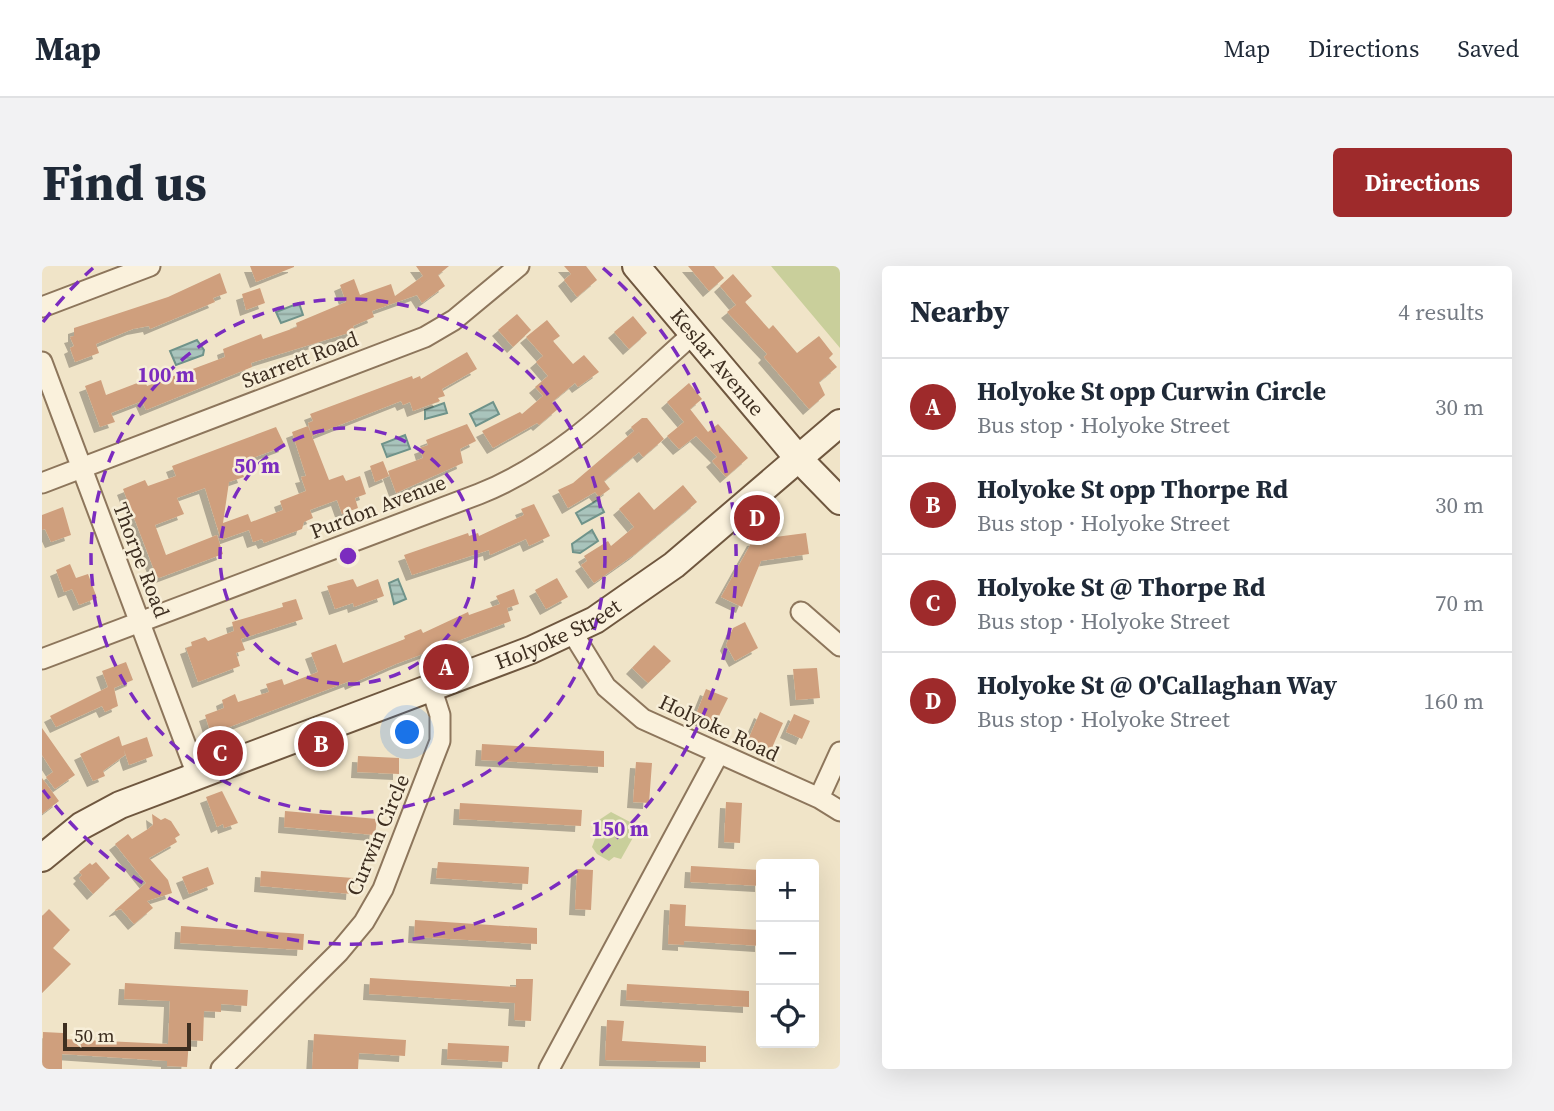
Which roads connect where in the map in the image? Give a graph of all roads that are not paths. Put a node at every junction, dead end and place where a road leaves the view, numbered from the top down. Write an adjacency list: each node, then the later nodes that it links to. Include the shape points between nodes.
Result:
1 (150, 266): 4 (street)
2 (519, 266): 9 (street, Starrett Road, via 454,320 425,337)
3 (636, 266): 5 (main road, Keslar Avenue)
4 (42, 307)
5 (693, 334): 8 (main road, Keslar Avenue); 13 (street, Purdon Avenue, via 567,444 519,476)
6 (42, 362): 9 (street, Thorpe Road)
7 (840, 423): 8 (main road, Holyoke Street)
8 (798, 458): 11 (main road, Keslar Avenue); 14 (main road, Holyoke Street, via 663,574)
9 (82, 468): 10 (street, Starrett Road); 13 (street, Thorpe Road)
10 (42, 483)
11 (840, 500)
12 (801, 611): 15 (street)
13 (139, 621): 16 (street, Purdon Avenue); 20 (street, Thorpe Road)
14 (572, 632): 17 (main road, Holyoke Street); 19 (street, Holyoke Road, via 596,674 622,704 654,726)
15 (840, 646)
16 (42, 659)
17 (432, 687): 20 (main road, Holyoke Street); 24 (street, Curwin Circle, via 440,715 440,741 374,906 346,945)
18 (840, 752): 21 (street)
19 (718, 755): 21 (street, Holyoke Road); 25 (street)
20 (197, 775): 23 (main road, Holyoke Street, via 94,818)
21 (819, 798): 22 (street, Holyoke Road)
22 (840, 811)
23 (42, 859)
24 (221, 1069)
25 (549, 1069)

